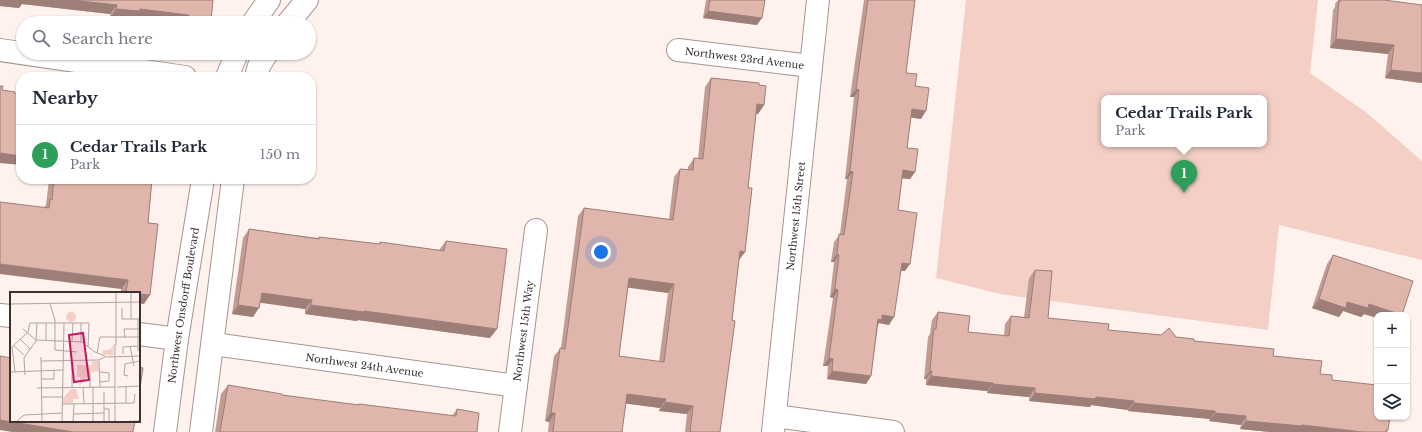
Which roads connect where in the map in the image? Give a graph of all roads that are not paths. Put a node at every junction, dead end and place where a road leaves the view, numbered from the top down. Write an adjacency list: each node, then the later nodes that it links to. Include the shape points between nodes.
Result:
1 (269, 0): 4 (street)
2 (307, 0): 5 (street)
3 (818, 0): 12 (street, Northwest 15th Street)
4 (258, 16)
5 (294, 16)
6 (0, 50): 8 (street)
7 (678, 50): 12 (street, Northwest 23rd Avenue)
8 (16, 52)
9 (69, 60): 13 (street)
10 (234, 60): 14 (street)
11 (262, 60): 15 (street)
12 (811, 66): 25 (street, Northwest 15th Street)
13 (151, 72)
14 (229, 72)
15 (257, 72)
16 (202, 184): 22 (street, Northwest Onsdorff Boulevard)
17 (232, 184): 23 (street)
18 (536, 230): 24 (street, Northwest 15th Way)
19 (0, 314): 20 (street)
20 (10, 316)
21 (140, 334): 22 (street)
22 (177, 339): 26 (street, Northwest Onsdorff Boulevard)
23 (213, 344): 24 (street, Northwest 24th Avenue); 27 (street)
24 (516, 386): 28 (street, Northwest 15th Way)
25 (774, 424): 29 (street)
26 (165, 432)
27 (201, 432)
28 (510, 432)
29 (893, 432)

